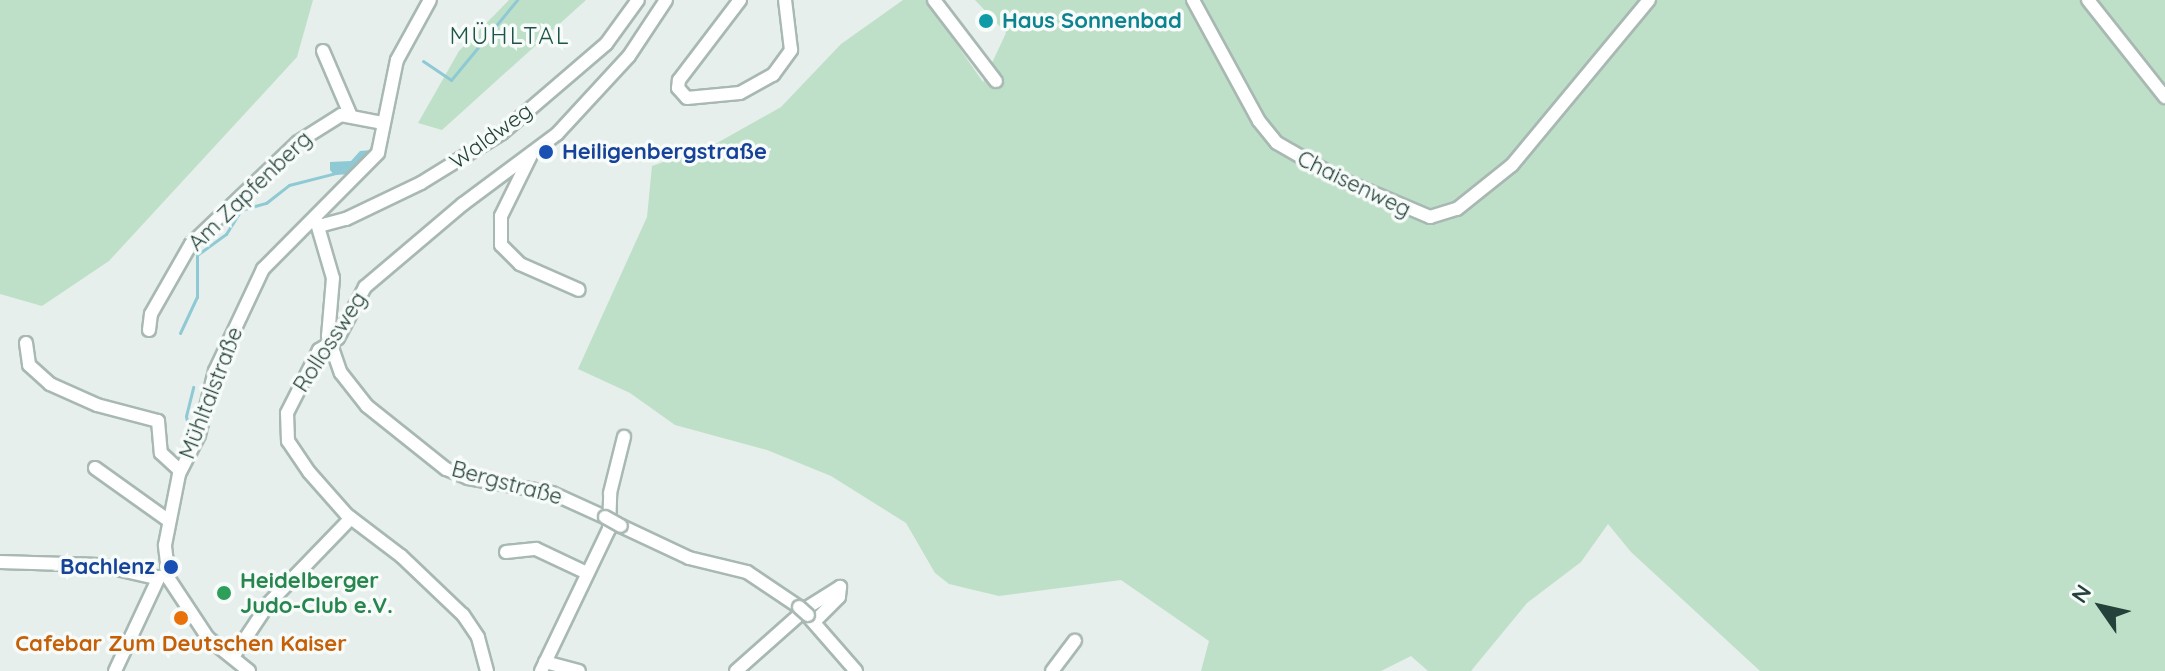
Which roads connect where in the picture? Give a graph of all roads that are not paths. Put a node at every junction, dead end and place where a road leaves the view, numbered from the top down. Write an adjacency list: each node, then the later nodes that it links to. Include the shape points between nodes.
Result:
1 (430, 0): 14 (street, Mühltalstraße, via 397,60)
2 (638, 0): 17 (street, Waldweg, via 596,54 502,133 446,169)
3 (666, 0): 15 (street, via 621,66)
4 (740, 0): 5 (street, via 679,80 678,90 692,100 746,91 778,69 791,50)
5 (785, 0)
6 (934, 0): 11 (street)
7 (1193, 0): 8 (street, Chaisenweg, via 1259,121 1277,143 1338,178 1430,217 1465,204 1522,155)
8 (1649, 0)
9 (2088, 0): 12 (street)
10 (323, 51): 13 (street)
11 (996, 81)
12 (2165, 97)
13 (350, 114): 14 (street); 20 (street, Am Zapfenberg, via 308,133 200,234 174,270 146,325)
14 (383, 123): 16 (street, Mühltalstraße, via 375,158)
15 (531, 155): 19 (street, via 501,216 501,245 520,264); 22 (street, Rollossweg, via 372,280)
16 (333, 200): 17 (street); 18 (street, Mühltalstraße)
17 (342, 220): 18 (street, Waldweg)
18 (317, 223): 22 (street, Bergstraße, via 333,278); 25 (street, Mühltalstraße, via 278,251 258,277 215,371 199,435)
19 (579, 290)
20 (149, 330)
21 (26, 343): 25 (street, via 29,365 47,382 97,405 158,421 161,453)
22 (330, 343): 26 (street, Rollossweg, via 319,350 291,403 286,432 292,450); 32 (street, Bergstraße, bridge, via 354,392 420,452 468,478 552,493 689,558 747,572)
23 (624, 437): 30 (street, via 610,493 609,529)
24 (95, 468): 27 (street)
25 (180, 471): 27 (street, Mühltalstraße)
26 (351, 518): 34 (street, via 269,603); 38 (street, Rollossweg, via 401,556 463,615 482,647)
27 (169, 521): 31 (street, Mühltalstraße)
28 (506, 552): 30 (street, via 536,549)
29 (0, 562): 31 (street, via 86,564)
30 (587, 573): 35 (street)
31 (161, 575): 34 (street, via 208,638); 36 (street)
32 (807, 615): 40 (street, via 839,597 840,587 808,607); 41 (street, Bergstraße)
33 (1075, 641): 42 (street)
34 (233, 657): 37 (street)
35 (543, 666): 39 (street)
36 (115, 671)
37 (249, 671)
38 (487, 671)
39 (579, 671)
40 (736, 671)
41 (856, 671)
42 (1052, 671)

